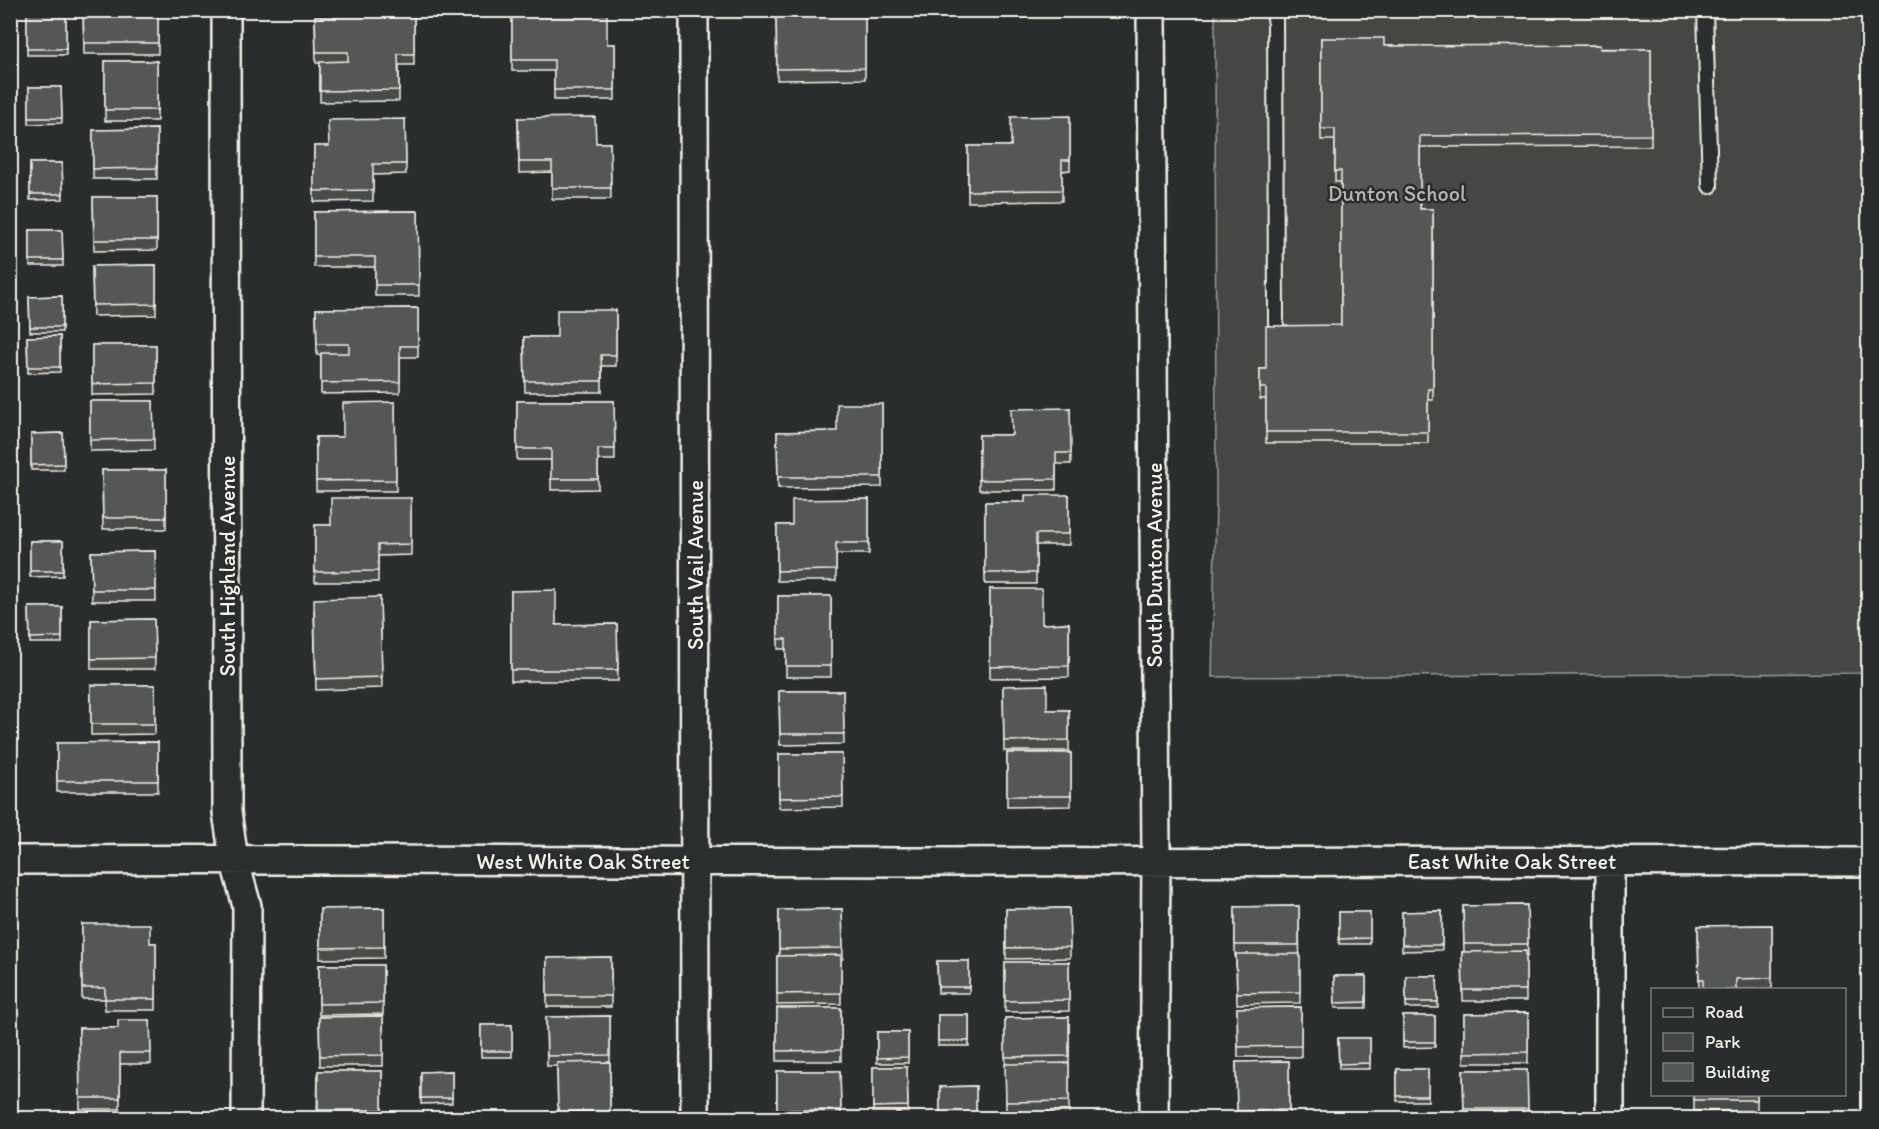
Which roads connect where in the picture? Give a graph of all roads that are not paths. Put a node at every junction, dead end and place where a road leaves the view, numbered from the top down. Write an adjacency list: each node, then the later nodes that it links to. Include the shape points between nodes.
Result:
1 (226, 10): 8 (street, South Highland Avenue, via 227,812)
2 (694, 10): 11 (street, South Vail Avenue)
3 (1150, 10): 12 (street, South Dunton Avenue)
4 (1275, 10): 7 (lane)
5 (1705, 10): 6 (lane)
6 (1710, 186)
7 (1276, 323)
8 (234, 859): 9 (street, West White Oak Street); 11 (street, West White Oak Street); 14 (street, South Highland Avenue, via 247,906)
9 (10, 860)
10 (1610, 860): 12 (street, East White Oak Street); 13 (street, East White Oak Street); 17 (street)
11 (696, 862): 12 (street, West White Oak Street); 15 (street, South Vail Avenue)
12 (1156, 862): 16 (street, South Dunton Avenue)
13 (1869, 862)
14 (246, 1119)
15 (695, 1119)
16 (1154, 1119)
17 (1610, 1119)

